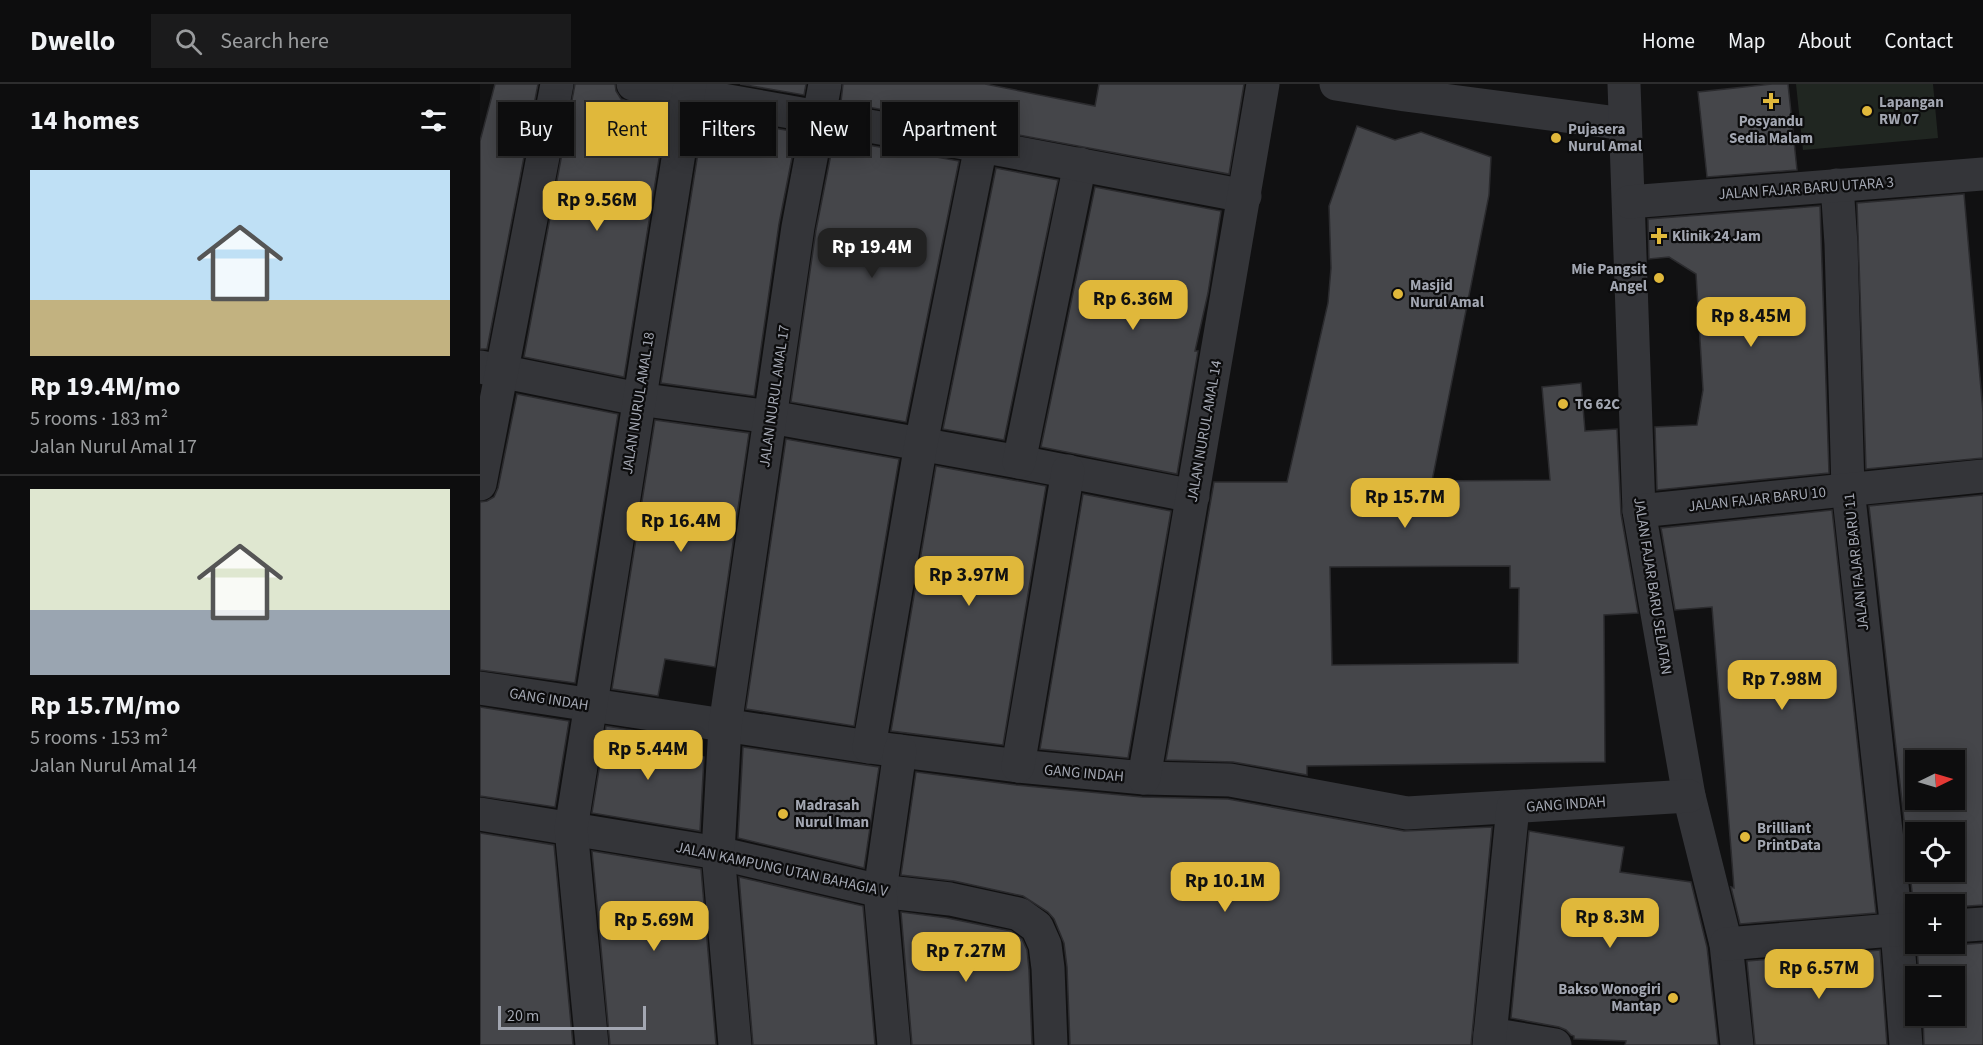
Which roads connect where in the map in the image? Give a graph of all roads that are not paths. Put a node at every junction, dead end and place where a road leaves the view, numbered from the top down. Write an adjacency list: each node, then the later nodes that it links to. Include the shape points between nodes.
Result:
1 (557, 84): 20 (street)
2 (633, 84): 7 (street)
3 (825, 84): 9 (street, JALAN NURUL AMAL 17)
4 (1263, 84): 18 (street, JALAN NURUL AMAL 14)
5 (1336, 84): 8 (street)
6 (1624, 84): 11 (street, JALAN FAJAR BARU SELATAN)
7 (689, 89): 10 (street); 21 (street, JALAN NURUL AMAL 18)
8 (1406, 89): 11 (street)
9 (822, 102)
10 (788, 110)
11 (1625, 124): 19 (street, JALAN FAJAR BARU SELATAN)
12 (1018, 153): 15 (street)
13 (811, 156): 22 (street, JALAN NURUL AMAL 17)
14 (979, 156): 23 (street)
15 (1080, 164): 18 (street); 24 (street)
16 (1983, 174): 17 (street, JALAN FAJAR BARU UTARA 3)
17 (1837, 185): 19 (street, JALAN FAJAR BARU UTARA 3); 28 (street, JALAN FAJAR BARU 11)
18 (1245, 196): 29 (street, JALAN NURUL AMAL 14)
19 (1629, 202): 30 (street, JALAN FAJAR BARU SELATAN)
20 (491, 369): 21 (street); 27 (street)
21 (638, 399): 22 (street); 32 (street, JALAN NURUL AMAL 18)
22 (771, 417): 23 (street); 33 (street, JALAN NURUL AMAL 17)
23 (921, 444): 24 (street); 34 (street)
24 (1019, 462): 25 (street)
25 (1068, 471): 29 (street); 35 (street)
26 (1983, 476): 28 (street, JALAN FAJAR BARU 10)
27 (480, 484)
28 (1848, 489): 30 (street, JALAN FAJAR BARU 10); 43 (street, JALAN FAJAR BARU 11)
29 (1193, 496): 36 (street, JALAN NURUL AMAL 14)
30 (1639, 511): 37 (street, JALAN FAJAR BARU SELATAN)
31 (480, 688): 32 (street, GANG INDAH)
32 (591, 706): 33 (street, GANG INDAH); 40 (street, JALAN NURUL AMAL 18)
33 (725, 726): 34 (street, GANG INDAH); 41 (street, JALAN NURUL AMAL 17)
34 (884, 749): 35 (street, GANG INDAH); 42 (street)
35 (1017, 766): 36 (street, GANG INDAH)
36 (1144, 778): 38 (street, GANG INDAH, via 1230,780 1407,813)
37 (1689, 796): 38 (street, GANG INDAH); 47 (street, JALAN FAJAR BARU SELATAN)
38 (1513, 807): 49 (street)
39 (480, 814): 40 (street, JALAN KAMPUNG UTAN BAHAGIA V)
40 (571, 829): 41 (street, JALAN KAMPUNG UTAN BAHAGIA V); 50 (street, JALAN NURUL AMAL 18)
41 (718, 853): 42 (street, JALAN KAMPUNG UTAN BAHAGIA V); 51 (street, JALAN NURUL AMAL 17)
42 (880, 891): 52 (street); 53 (street, JALAN KAMPUNG UTAN BAHAGIA V, via 950,899 1019,914 1036,927 1045,945 1048,968)
43 (1905, 921)
44 (1983, 924): 45 (street)
45 (1965, 925)
46 (1905, 929): 47 (street)
47 (1726, 944): 55 (street, JALAN FAJAR BARU SELATAN)
48 (1906, 954): 56 (street, JALAN FAJAR BARU 11)
49 (1490, 1039): 54 (street)
50 (592, 1045)
51 (735, 1045)
52 (894, 1045)
53 (1051, 1045)
54 (1555, 1045)
55 (1737, 1045)
56 (1906, 1045)

